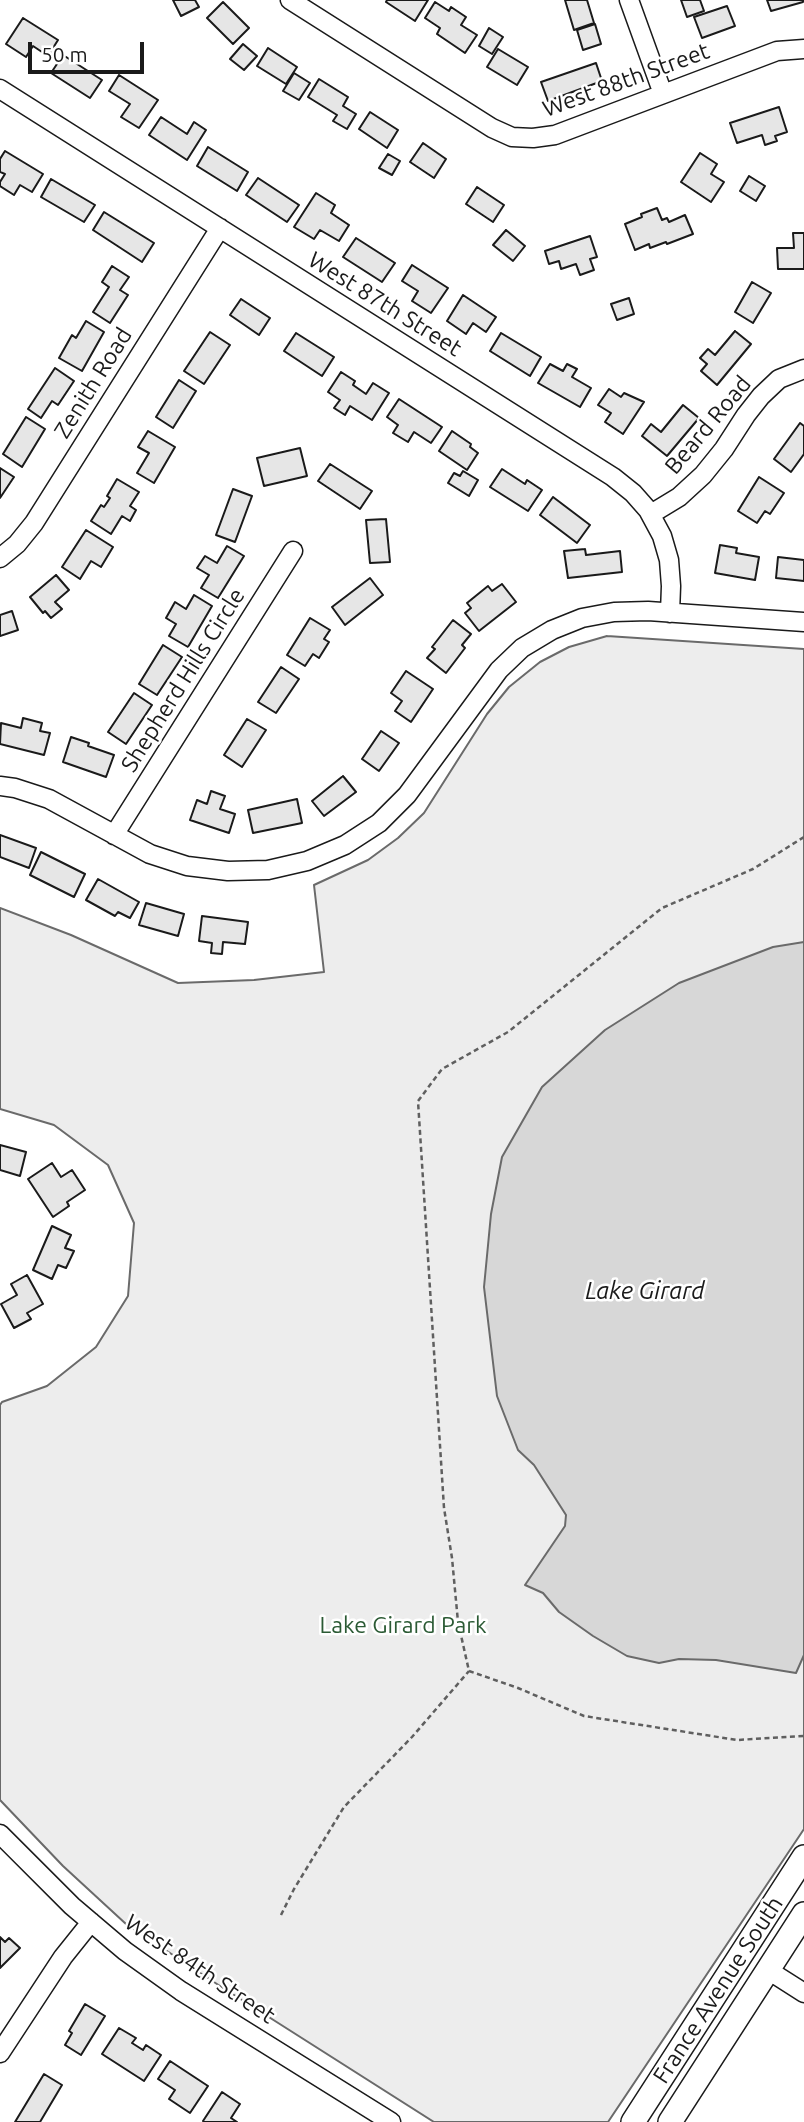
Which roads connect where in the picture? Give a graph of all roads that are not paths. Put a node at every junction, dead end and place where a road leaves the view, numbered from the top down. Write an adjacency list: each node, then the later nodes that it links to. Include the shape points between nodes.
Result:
1 (290, 0): 5 (street, West 88th Street, via 512,137 555,135)
2 (629, 0): 5 (street)
3 (804, 49): 5 (street, West 88th Street, via 777,51)
4 (0, 89): 6 (street, West 87th Street)
5 (663, 94)
6 (220, 228): 8 (street, West 87th Street, via 613,477); 10 (street, Zenith Road, via 34,523)
7 (804, 369): 8 (street, Beard Road, via 779,379 761,396 703,475)
8 (651, 514): 11 (street, West 87th Street, via 669,560)
9 (293, 551): 14 (street, Shepherd Hills Circle)
10 (0, 558)
11 (670, 613): 12 (street); 14 (street, via 614,612 582,618 522,648 499,670 407,795 379,823 345,845 307,861 268,870 228,872 150,854)
12 (804, 622)
13 (0, 786): 14 (street, via 49,799)
14 (114, 835)
15 (0, 1834): 19 (street, West 84th Street)
16 (804, 1857): 24 (main road, France Avenue South)
17 (804, 1863): 20 (main road, via 802,1880 771,1940)
18 (804, 1914): 20 (main road, France Avenue South)
19 (91, 1922): 22 (street); 23 (street, West 84th Street, via 181,1991)
20 (768, 1970): 21 (street); 25 (main road, France Avenue South)
21 (804, 1993)
22 (0, 2053)
23 (391, 2122)
24 (633, 2122)
25 (670, 2122)

